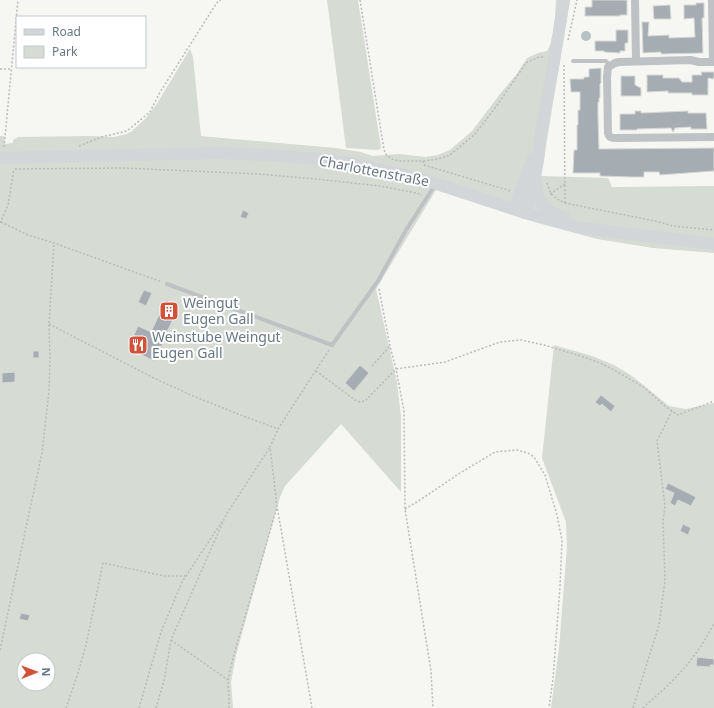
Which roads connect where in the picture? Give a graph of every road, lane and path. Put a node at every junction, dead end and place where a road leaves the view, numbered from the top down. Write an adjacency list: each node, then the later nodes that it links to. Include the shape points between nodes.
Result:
1 (18, 0): 8 (path)
2 (219, 0): 20 (path, via 150,112 127,131 101,137)
3 (360, 0): 22 (path, via 384,150 387,156 399,161)
4 (564, 0): 11 (main road)
5 (577, 0): 10 (path)
6 (635, 0): 13 (street)
7 (712, 0): 14 (street)
8 (17, 16)
9 (16, 23): 17 (path)
10 (567, 46)
11 (559, 59): 19 (main road); 22 (path, via 539,57 526,63 475,134 450,155); 27 (path)
12 (573, 61): 15 (lane, via 606,61)
13 (636, 61): 14 (street); 15 (street, via 619,62)
14 (713, 62)
15 (610, 66): 18 (street, via 607,77 610,137)
16 (0, 69): 17 (path)
17 (12, 69): 21 (path)
18 (714, 137)
19 (540, 138): 25 (main road); 32 (main road)
20 (79, 146)
21 (2, 158): 26 (main road, Charlottenstraße, via 217,153 267,155 362,165)
22 (423, 161): 28 (path, via 424,165)
23 (15, 164): 24 (path)
24 (14, 169): 30 (path, via 124,168 258,174 380,186); 33 (path, via 8,205)
25 (541, 179): 29 (path); 32 (main road); 34 (main road, via 536,192 542,205)
26 (436, 183): 30 (lane); 32 (main road, Charlottenstraße)
27 (565, 183): 29 (path); 31 (path)
28 (516, 193)
29 (551, 194): 31 (path)
30 (428, 196): 38 (lane)
31 (566, 203): 35 (path, via 673,226)
32 (520, 211): 34 (main road, Charlottenstraße)
33 (0, 223): 36 (path, via 28,235)
34 (582, 228): 37 (main road, Charlottenstraße)
35 (714, 230)
36 (54, 242): 39 (path); 40 (path)
37 (714, 244)
38 (378, 281): 41 (lane); 42 (path)
39 (167, 284): 41 (lane)
40 (49, 324): 48 (path, via 191,395); 56 (path, via 50,359 42,453)
41 (332, 345): 45 (path)
42 (390, 346): 43 (path); 44 (path)
43 (372, 366)
44 (396, 369): 45 (path, via 365,401 360,402); 47 (path, via 445,362 500,342 520,340 600,363 645,388); 51 (path, via 404,411)
45 (316, 371): 48 (path)
46 (714, 401): 47 (path, via 678,415)
47 (672, 411): 65 (path, via 657,441 665,506 662,521 665,581 659,625)
48 (278, 429): 49 (path)
49 (270, 446): 50 (path); 52 (path)
50 (277, 506): 57 (path); 62 (path)
51 (405, 509): 63 (path, via 431,671); 64 (path, via 495,452 518,450 534,457 545,475 562,540)
52 (226, 515): 53 (path); 55 (path)
53 (186, 576): 58 (path, via 165,576 104,564 86,645); 59 (path, via 161,632)
54 (714, 623): 66 (path, via 685,668)
55 (171, 640): 57 (path); 60 (path)
56 (0, 650)
57 (228, 680): 61 (path)
58 (66, 708)
59 (139, 708)
60 (156, 708)
61 (229, 708)
62 (312, 708)
63 (433, 708)
64 (549, 708)
65 (633, 708)
66 (643, 708)

